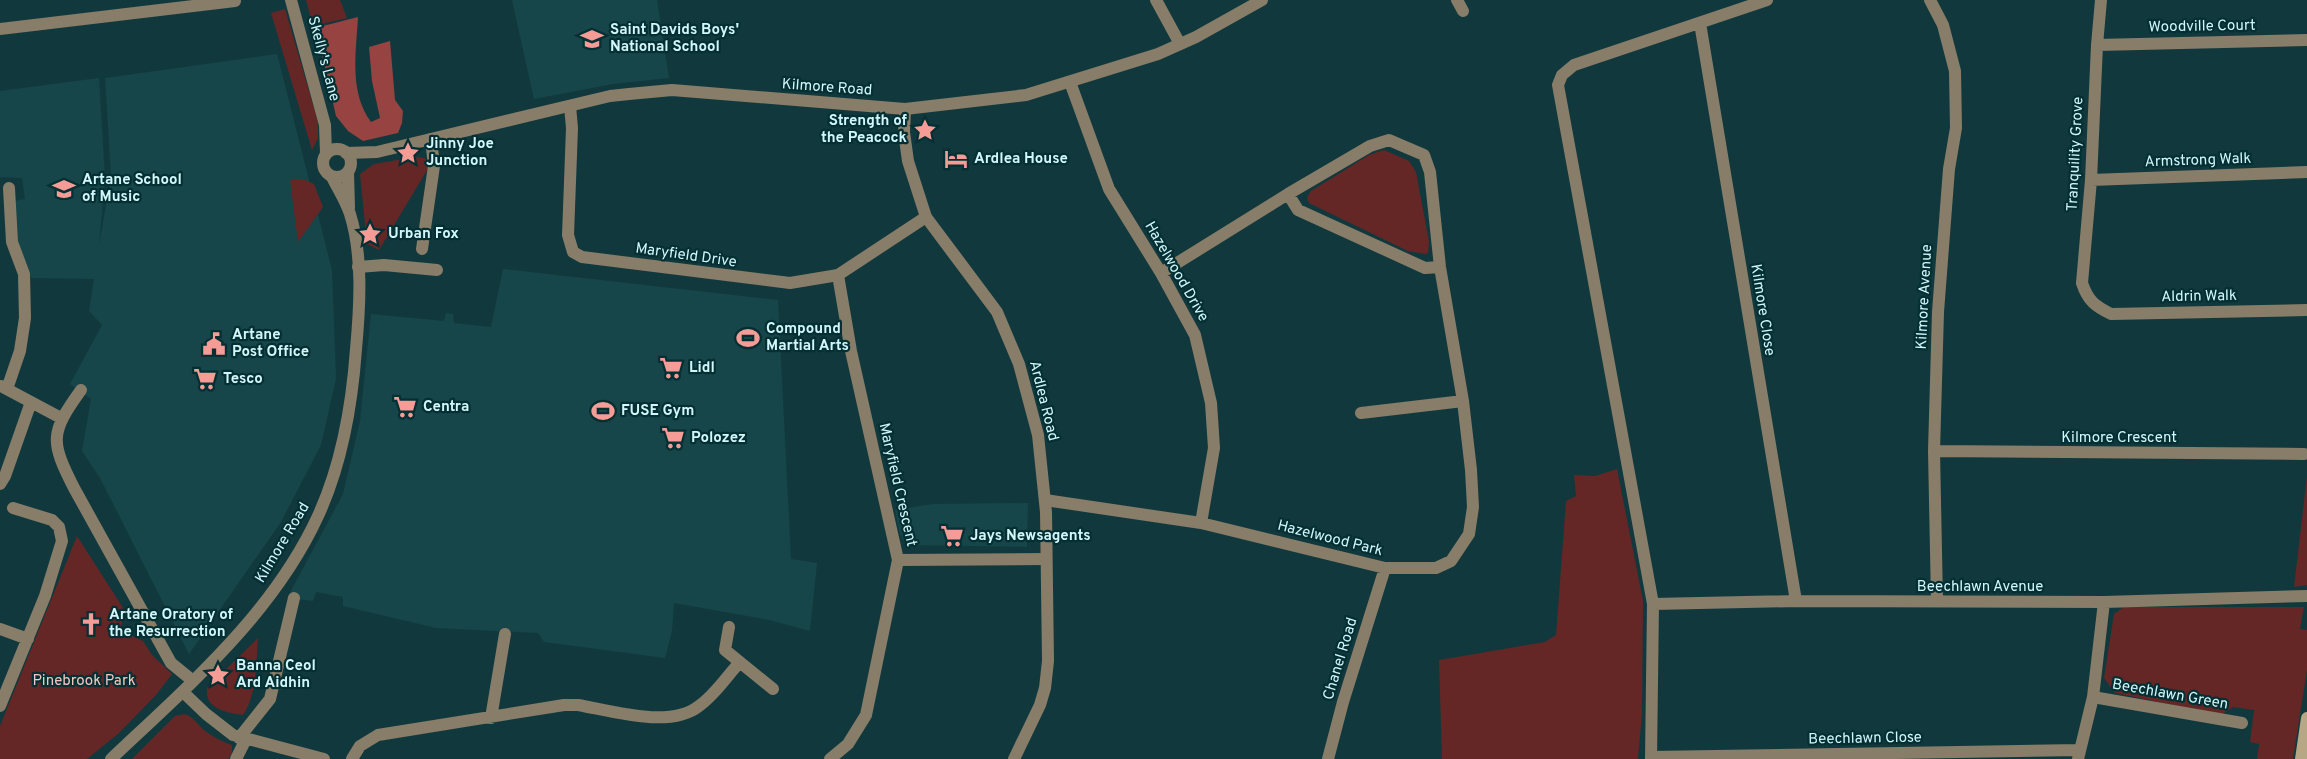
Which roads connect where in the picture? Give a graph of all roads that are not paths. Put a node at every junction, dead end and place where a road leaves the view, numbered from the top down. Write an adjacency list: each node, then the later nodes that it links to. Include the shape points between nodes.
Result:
1 (291, 0): 16 (street, Skelly's Lane)
2 (1156, 0): 11 (street)
3 (1262, 0): 11 (street, Kilmore Road)
4 (1767, 0): 8 (street)
5 (1930, 0): 43 (street, Kilmore Avenue, via 1943,26 1955,71 1956,128 1938,312)
6 (2102, 0): 12 (street, Tranquility Grove)
7 (235, 1): 9 (street)
8 (1700, 23): 54 (street, Kilmore Close); 57 (street, via 1574,65 1562,75 1558,85)
9 (0, 29)
10 (2307, 40): 12 (street, Woodville Court)
11 (1180, 44): 13 (street, Kilmore Road)
12 (2097, 45): 24 (street, Tranquility Grove)
13 (1070, 82): 15 (street, Kilmore Road, via 1026,94); 33 (street, Hazelwood Drive, via 1109,189)
14 (570, 106): 15 (street, Kilmore Road, via 610,96 672,90); 17 (street, Kilmore Road); 34 (street, Maryfield Drive, via 568,235 570,248 577,255 790,284)
15 (905, 109): 28 (street, Ardlea Road, via 908,161)
16 (325, 125): 18 (street, Skelly's Lane); 20 (street, Skelly's Lane)
17 (431, 139): 19 (street, Kilmore Road); 29 (street, via 434,166)
18 (345, 152): 19 (street, Kilmore Road); 20 (street, via 335,149); 21 (street, via 351,162)
19 (377, 152): 21 (street, Kilmore Road)
20 (326, 153): 23 (street, via 323,168)
21 (349, 171): 23 (street); 27 (street, Kilmore Road)
22 (2307, 172): 24 (street, Armstrong Walk)
23 (332, 177): 27 (street, Kilmore Road)
24 (2091, 180): 35 (street, Tranquility Grove, via 2082,284)
25 (9, 188): 37 (street, via 12,242 24,274 25,318 20,351)
26 (1288, 194): 31 (street, via 1298,210 1425,268); 31 (street, Hazelwood Park, via 1370,146 1389,140 1408,147 1424,155 1430,172); 33 (street, Hazelwood Park)
27 (349, 212): 30 (street, Kilmore Road)
28 (926, 217): 34 (street, Maryfield Drive); 46 (street, Ardlea Road, via 996,312 1019,364 1038,435)
29 (422, 249)
30 (358, 267): 32 (street); 63 (street, Kilmore Road, via 358,328 351,398 326,498 298,553 265,602)
31 (1440, 267): 39 (street, Hazelwood Park)
32 (437, 270)
33 (1161, 273): 48 (street, Hazelwood Drive, via 1195,335 1211,403 1214,448)
34 (838, 275): 49 (street, Maryfield Crescent)
35 (2094, 306): 36 (street, Aldrin Walk, via 2110,314)
36 (2307, 310)
37 (4, 387): 40 (street)
38 (81, 390): 42 (street)
39 (1462, 401): 41 (street); 51 (street, Hazelwood Park, via 1473,507 1469,534 1451,561 1436,568)
40 (32, 402): 42 (street); 45 (street)
41 (1360, 412)
42 (61, 418): 63 (street, via 56,443 74,488 171,663)
43 (1934, 451): 44 (street, Kilmore Crescent); 55 (street, Kilmore Avenue)
44 (2304, 454)
45 (0, 484)
46 (1045, 500): 48 (street, Hazelwood Park); 50 (street, Ardlea Road)
47 (13, 508): 61 (street, via 52,520 62,536)
48 (1201, 523): 51 (street, Hazelwood Park)
49 (898, 560): 50 (street); 78 (street, Maryfield Crescent, via 866,715 848,744)
50 (1046, 560): 79 (street, Ardlea Road, via 1045,688)
51 (1384, 568): 80 (street, Chanel Road)
52 (2307, 596): 56 (street, Beechlawn Avenue)
53 (294, 598): 71 (street, via 270,699)
54 (1796, 601): 55 (street, Beechlawn Avenue); 57 (street, Beechlawn Avenue)
55 (1937, 602): 56 (street, Beechlawn Avenue)
56 (2104, 602): 66 (street, Beechlawn Green)
57 (1653, 604): 73 (street)
58 (729, 627): 62 (street, via 725,650)
59 (0, 629): 61 (street)
60 (505, 634): 68 (street)
61 (28, 639): 67 (street)
62 (740, 662): 64 (street); 68 (street, via 702,705 668,718 564,705)
63 (193, 681): 65 (street, Kilmore Road)
64 (773, 689)
65 (183, 692): 71 (street, via 225,730); 74 (street, Kilmore Road)
66 (2093, 697): 70 (street, Beechlawn Green); 72 (street, Beechlawn Green)
67 (0, 706)
68 (491, 718): 77 (street, via 378,735 360,746)
69 (2307, 718): 81 (main road)
70 (2242, 723)
71 (242, 738): 75 (street); 76 (street)
72 (2079, 754): 73 (street, Beechlawn Close)
73 (1651, 758)
74 (111, 759)
75 (236, 759)
76 (324, 759)
77 (352, 759)
78 (830, 759)
79 (1014, 759)
80 (1328, 759)
81 (2301, 759)

